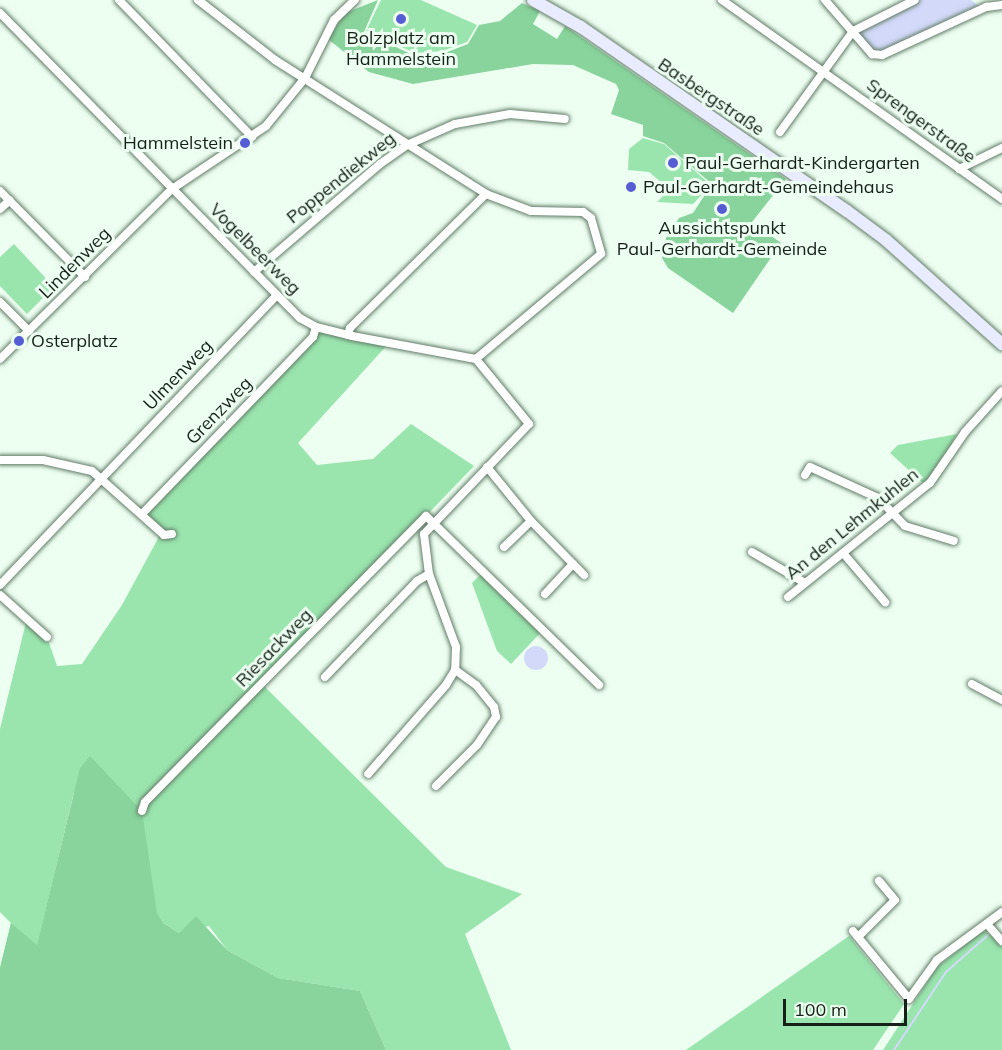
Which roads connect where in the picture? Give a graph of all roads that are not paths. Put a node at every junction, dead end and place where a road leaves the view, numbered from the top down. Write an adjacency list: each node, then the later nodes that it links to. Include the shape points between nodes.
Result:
1 (119, 0): 17 (street)
2 (198, 0): 14 (street, via 255,46)
3 (355, 0): 14 (street, via 334,20)
4 (533, 0): 34 (main road, Basbergstraße, via 581,27 855,216)
5 (722, 0): 13 (street, Sprengerstraße)
6 (825, 0): 12 (street)
7 (915, 0): 12 (street)
8 (977, 0): 10 (street)
9 (1002, 5): 10 (street)
10 (986, 7): 12 (street, via 882,55 872,54)
11 (0, 13): 21 (street, Vogelbeerweg)
12 (853, 31): 13 (street)
13 (821, 70): 16 (street); 20 (street, Sprengerstraße)
14 (305, 78): 17 (street, via 278,114); 18 (street)
15 (565, 119): 18 (street, Poppendiekweg, via 510,114 454,124)
16 (780, 132)
17 (252, 137): 21 (street)
18 (407, 145): 23 (street); 27 (street, Poppendiekweg)
19 (1002, 148): 20 (street)
20 (959, 169): 24 (street, Sprengerstraße)
21 (172, 189): 27 (street, Vogelbeerweg); 28 (street, Lindenweg)
22 (0, 191): 25 (street)
23 (486, 194): 33 (street, via 350,328); 36 (street, via 531,211 588,214 601,254)
24 (1002, 199)
25 (10, 200): 26 (street); 28 (street)
26 (0, 209)
27 (254, 272): 29 (street, Vogelbeerweg)
28 (85, 277): 32 (street, Lindenweg)
29 (277, 295): 31 (street, Vogelbeerweg); 41 (street, Ulmenweg)
30 (0, 302): 32 (street)
31 (316, 327): 33 (street, Vogelbeerweg); 42 (street, Grenzweg, via 313,337)
32 (29, 331): 35 (street, Lindenweg)
33 (348, 335): 36 (street, Vogelbeerweg)
34 (1002, 344)
35 (0, 358)
36 (476, 359): 39 (street, Riesackweg, via 529,424)
37 (1002, 391): 43 (street, An den Lehmkuhlen, via 965,432 941,472)
38 (0, 460): 41 (street, via 71,465)
39 (487, 467): 44 (street); 45 (street, Riesackweg)
40 (805, 475): 43 (street, via 810,467 878,498)
41 (103, 478): 42 (street); 55 (street, Ulmenweg)
42 (142, 514): 46 (street, via 164,535)
43 (893, 515): 47 (street, via 905,526); 50 (street, An den Lehmkuhlen)
44 (531, 521): 48 (street); 51 (street)
45 (434, 522): 52 (street, via 424,534); 64 (street); 68 (street, Riesackweg, via 426,516 415,526 145,802)
46 (172, 534)
47 (954, 541)
48 (504, 547)
49 (752, 552): 54 (street)
50 (843, 553): 54 (street, An den Lehmkuhlen); 59 (street)
51 (573, 564): 53 (street); 56 (street)
52 (429, 574): 61 (street, via 451,626 456,647); 62 (street, via 417,581)
53 (584, 575)
54 (805, 583): 58 (street, An den Lehmkuhlen)
55 (0, 585)
56 (545, 594)
57 (0, 595): 60 (street)
58 (788, 597)
59 (885, 602)
60 (46, 637)
61 (455, 670): 66 (street); 67 (street, via 476,685 494,707 496,717 477,745)
62 (325, 677)
63 (972, 684): 65 (street)
64 (599, 685)
65 (1002, 700)
66 (368, 774)
67 (436, 786)
68 (142, 811)
69 (879, 881): 71 (street, via 894,900 855,934 909,999 937,960)
70 (1002, 912): 71 (street)
71 (987, 924): 72 (street)
72 (1002, 941)

